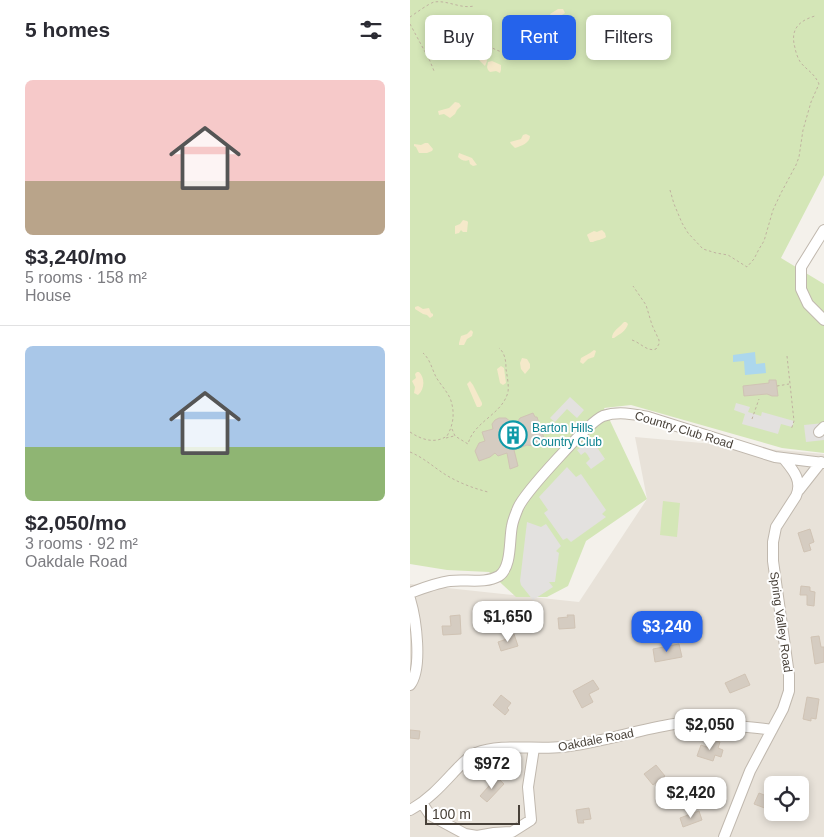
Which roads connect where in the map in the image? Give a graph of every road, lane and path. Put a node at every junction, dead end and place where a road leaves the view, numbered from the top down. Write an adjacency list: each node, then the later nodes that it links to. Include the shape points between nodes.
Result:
1 (474, 6): 3 (path, via 433,2)
2 (815, 16): 9 (path, via 799,24 793,38 802,64 819,84 803,130 799,157 754,259 746,267 728,255 703,248 682,223)
3 (410, 17)
4 (410, 24): 8 (path)
5 (461, 37): 5 (path, via 447,36 448,30 450,30)
6 (492, 48): 7 (path)
7 (502, 52)
8 (434, 71)
9 (670, 190)
10 (824, 230): 12 (street, via 801,267 801,289 808,304)
11 (633, 286): 13 (path, via 646,304 660,344 656,349 648,350)
12 (824, 320)
13 (632, 340)
14 (499, 348): 24 (path, via 505,360 506,397 474,431 468,444)
15 (423, 353): 21 (path, via 450,398 454,412)
16 (787, 356): 17 (path)
17 (790, 384): 18 (path); 22 (path)
18 (777, 386)
19 (759, 399): 20 (path)
20 (752, 419)
21 (452, 429): 24 (path); 25 (path)
22 (792, 430)
23 (410, 432): 25 (path, via 421,439 436,441)
24 (455, 436): 25 (path)
25 (445, 438)
26 (410, 452): 30 (path, via 448,476)
27 (784, 458): 28 (street, Country Club Road); 29 (street, via 798,479); 31 (street, Country Club Road, via 648,417 620,413 603,417 593,422 572,443 519,506 512,525 508,560 499,575 487,580 436,584)
28 (823, 463): 29 (street, Spring Valley Road)
29 (799, 490): 34 (street, Spring Valley Road, via 776,527 773,542 789,691)
30 (488, 492)
31 (410, 593)
32 (410, 599): 33 (street, via 418,650 417,669)
33 (410, 685)
34 (772, 730): 35 (street, Oakdale Road, via 676,724 575,746); 38 (street, Spring Valley Road, via 750,771)
35 (534, 748): 36 (street, Oakdale Road, via 488,749 474,754); 36 (street, via 528,787 531,820 512,832 478,836 465,834 430,815)
36 (422, 803): 37 (street, Oakdale Road)
37 (410, 810)
38 (724, 837)

